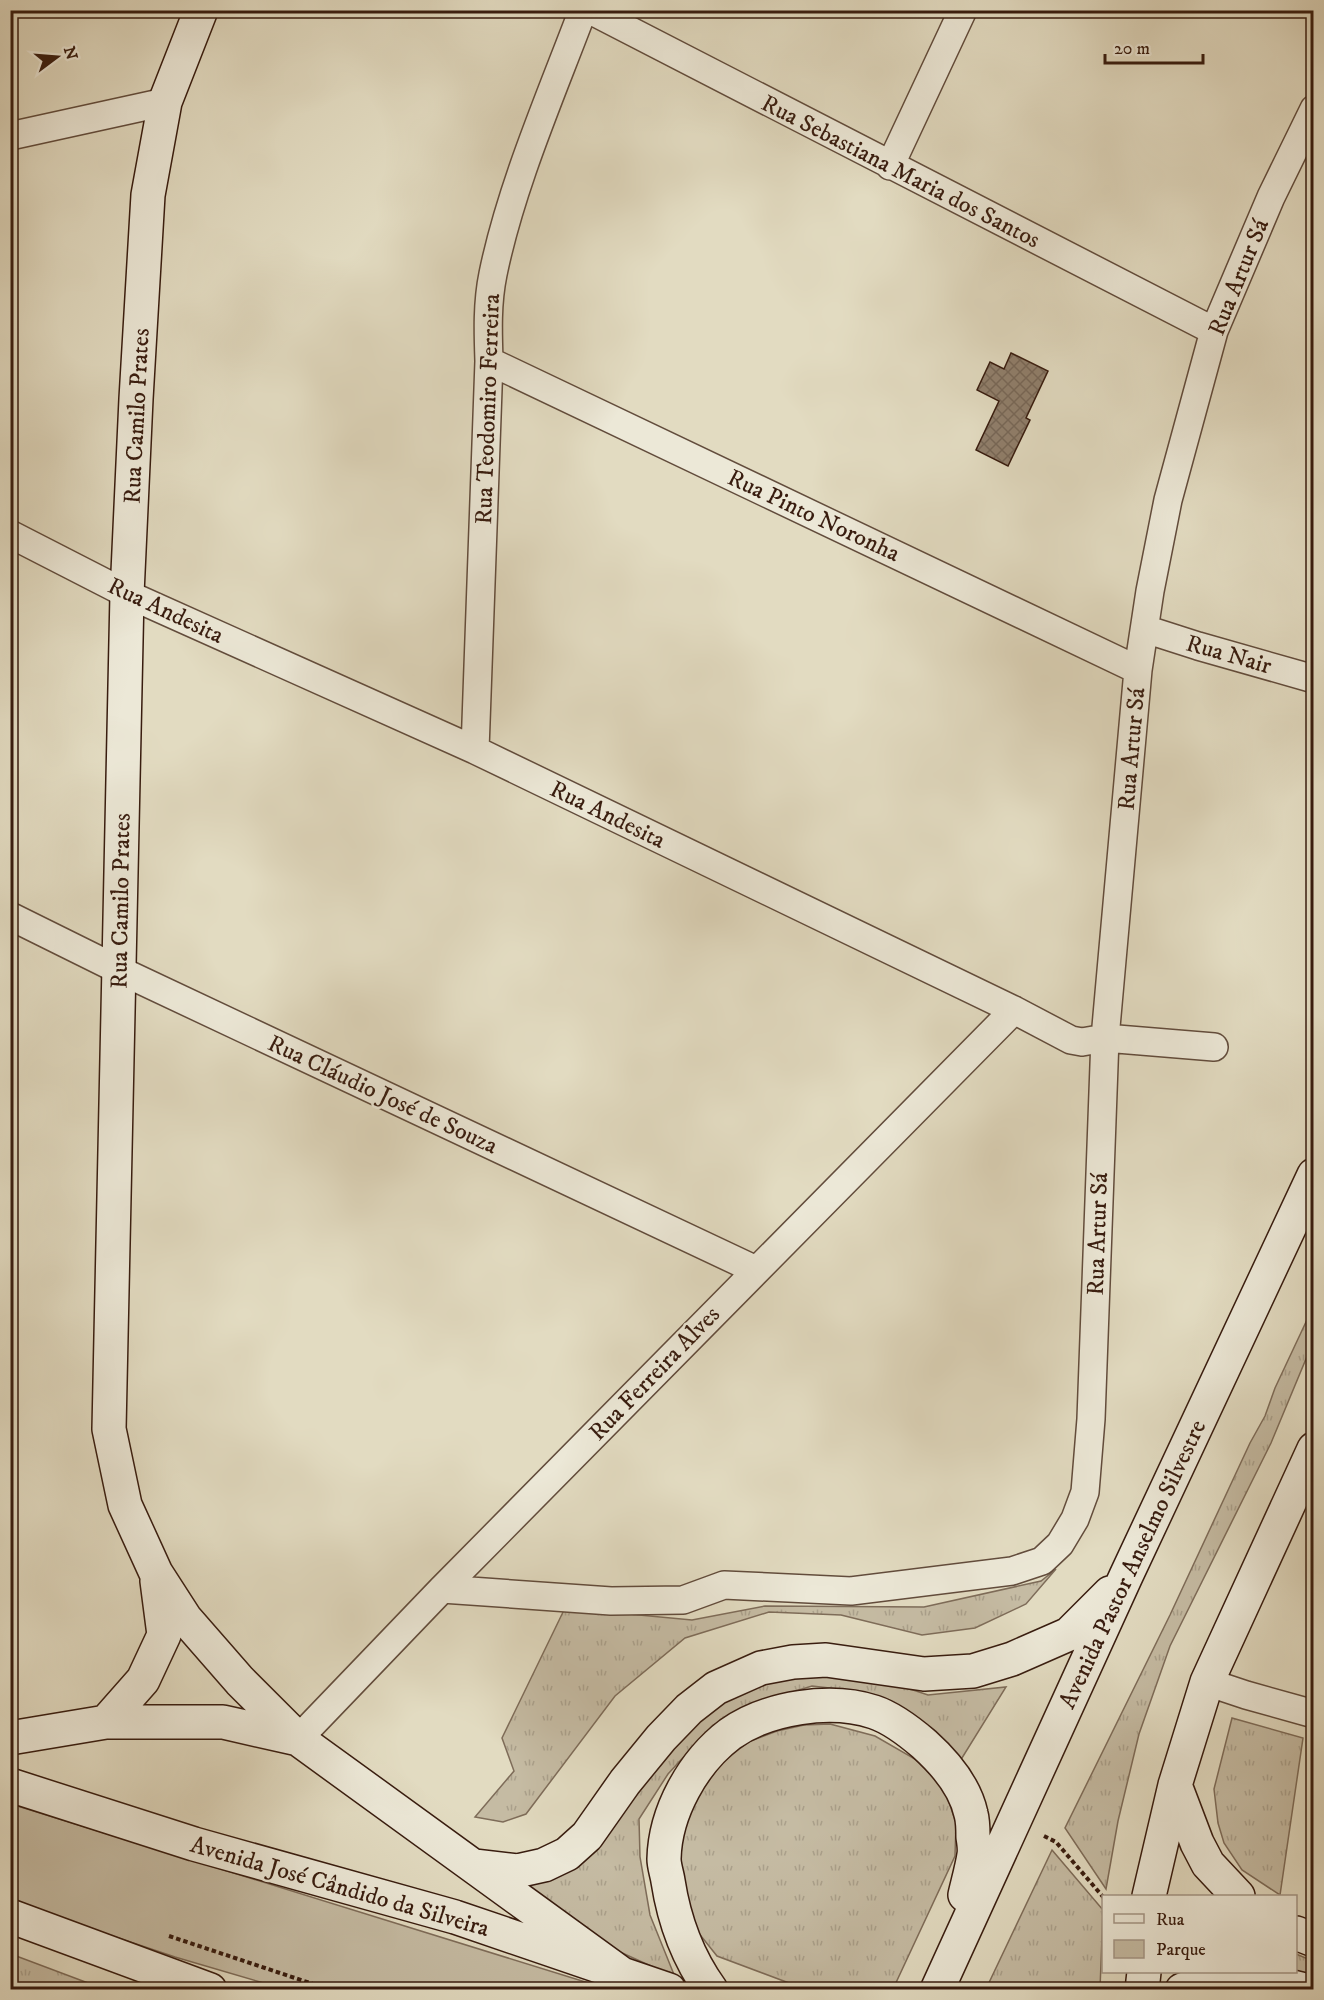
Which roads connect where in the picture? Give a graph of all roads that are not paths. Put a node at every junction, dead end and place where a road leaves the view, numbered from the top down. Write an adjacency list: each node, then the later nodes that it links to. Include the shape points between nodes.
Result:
1 (201, 10): 5 (main road, Rua Camilo Prates)
2 (583, 10): 10 (street, Rua Teodomiro Ferreira, via 511,208 493,275 488,316)
3 (590, 10): 8 (street, Rua Sebastiana Maria dos Santos)
4 (963, 10): 8 (street)
5 (165, 102): 7 (street); 12 (main road, Rua Camilo Prates, via 148,195)
6 (1314, 109): 9 (street, Rua Artur Sá, via 1270,197)
7 (10, 136)
8 (890, 166): 9 (street, Rua Sebastiana Maria dos Santos)
9 (1214, 331): 13 (street, Rua Artur Sá, via 1168,500)
10 (489, 361): 14 (street, Rua Pinto Noronha); 16 (street, Rua Teodomiro Ferreira)
11 (10, 534): 12 (street, Rua Andesita)
12 (127, 594): 16 (street, Rua Andesita); 18 (main road, Rua Camilo Prates)
13 (1145, 628): 14 (street, Rua Artur Sá); 15 (street, Rua Nair)
14 (1138, 670): 20 (street, Rua Artur Sá)
15 (1314, 679)
16 (475, 750): 19 (street, Rua Andesita)
17 (10, 916): 18 (street, Rua Cláudio José de Souza)
18 (119, 970): 23 (street, Rua Cláudio José de Souza); 25 (main road, Rua Camilo Prates, via 109,1429 125,1505)
19 (1014, 1010): 20 (street, Rua Andesita, via 1071,1040); 23 (street, Rua Ferreira Alves)
20 (1105, 1038): 21 (street, Rua Andesita); 27 (street, Rua Artur Sá, via 1086,1492 1060,1544 1042,1561 1012,1570 851,1591 724,1585 683,1600 611,1601)
21 (1214, 1047)
22 (1314, 1175): 26 (main road, Avenida Pastor Anselmo Silvestre)
23 (756, 1270): 27 (street, Rua Ferreira Alves)
24 (1314, 1449): 28 (main road)
25 (156, 1573): 30 (main road, via 164,1635 143,1680); 32 (main road, Rua Camilo Prates, via 185,1618)
26 (1126, 1576): 35 (main road, via 1069,1634 973,1671 924,1674 826,1660 793,1662 761,1668 716,1688 661,1738 587,1836 567,1854 544,1865 517,1871); 41 (main road, Avenida Pastor Anselmo Silvestre)
27 (442, 1590): 32 (street, Rua Ferreira Alves)
28 (1207, 1682): 29 (street); 34 (main road)
29 (1314, 1714)
30 (106, 1722): 31 (main road); 32 (main road, via 223,1722)
31 (10, 1738)
32 (298, 1739): 35 (main road)
33 (10, 1785): 43 (main road, Avenida José Cândido da Silveira, via 194,1844 455,1917)
34 (1174, 1785): 36 (main road); 37 (main road, via 1208,1864)
35 (474, 1866): 43 (main road)
36 (1149, 1895)
37 (1237, 1895)
38 (10, 1916): 44 (main road)
39 (1297, 1933): 40 (main road)
40 (1314, 1940)
41 (952, 1954): 46 (main road, via 974,1853 971,1814 959,1785 942,1760 909,1731 876,1712 826,1704 789,1709 751,1722 712,1750 686,1783 670,1820 664,1859 670,1898 683,1939 698,1972); 47 (main road)
42 (1144, 1973): 48 (main road)
43 (622, 1974): 45 (main road, Avenida José Cândido da Silveira)
44 (210, 1989)
45 (669, 1989)
46 (711, 1989)
47 (937, 1989)
48 (1142, 1989)
49 (1182, 1989): 50 (main road, via 1210,1980 1247,1976)
50 (1305, 1989)

